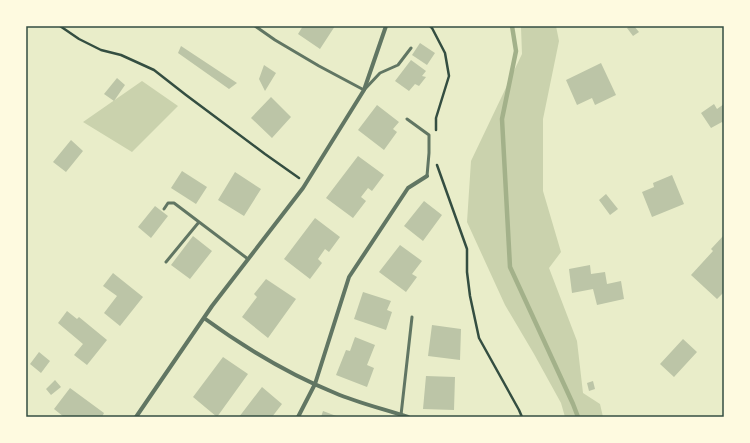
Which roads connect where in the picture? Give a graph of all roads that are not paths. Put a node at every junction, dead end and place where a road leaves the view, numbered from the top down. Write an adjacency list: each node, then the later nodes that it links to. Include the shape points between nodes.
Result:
1 (255, 26): 4 (lane, via 306,59)
2 (386, 26): 4 (street)
3 (411, 48): 4 (lane, via 398,65 380,73)
4 (364, 90): 9 (street, via 306,183)
5 (407, 119): 6 (lane, via 429,135)
6 (427, 176): 13 (street, via 408,188 349,277)
7 (164, 209): 8 (lane, via 168,202 174,203)
8 (199, 222): 9 (lane); 10 (lane)
9 (248, 259): 12 (street)
10 (166, 262)
11 (412, 317): 14 (lane)
12 (204, 318): 13 (street, via 254,352); 15 (street)
13 (315, 384): 14 (street, via 336,394); 16 (street)
14 (401, 415): 17 (street)
15 (136, 417)
16 (298, 417)
17 (408, 417)

